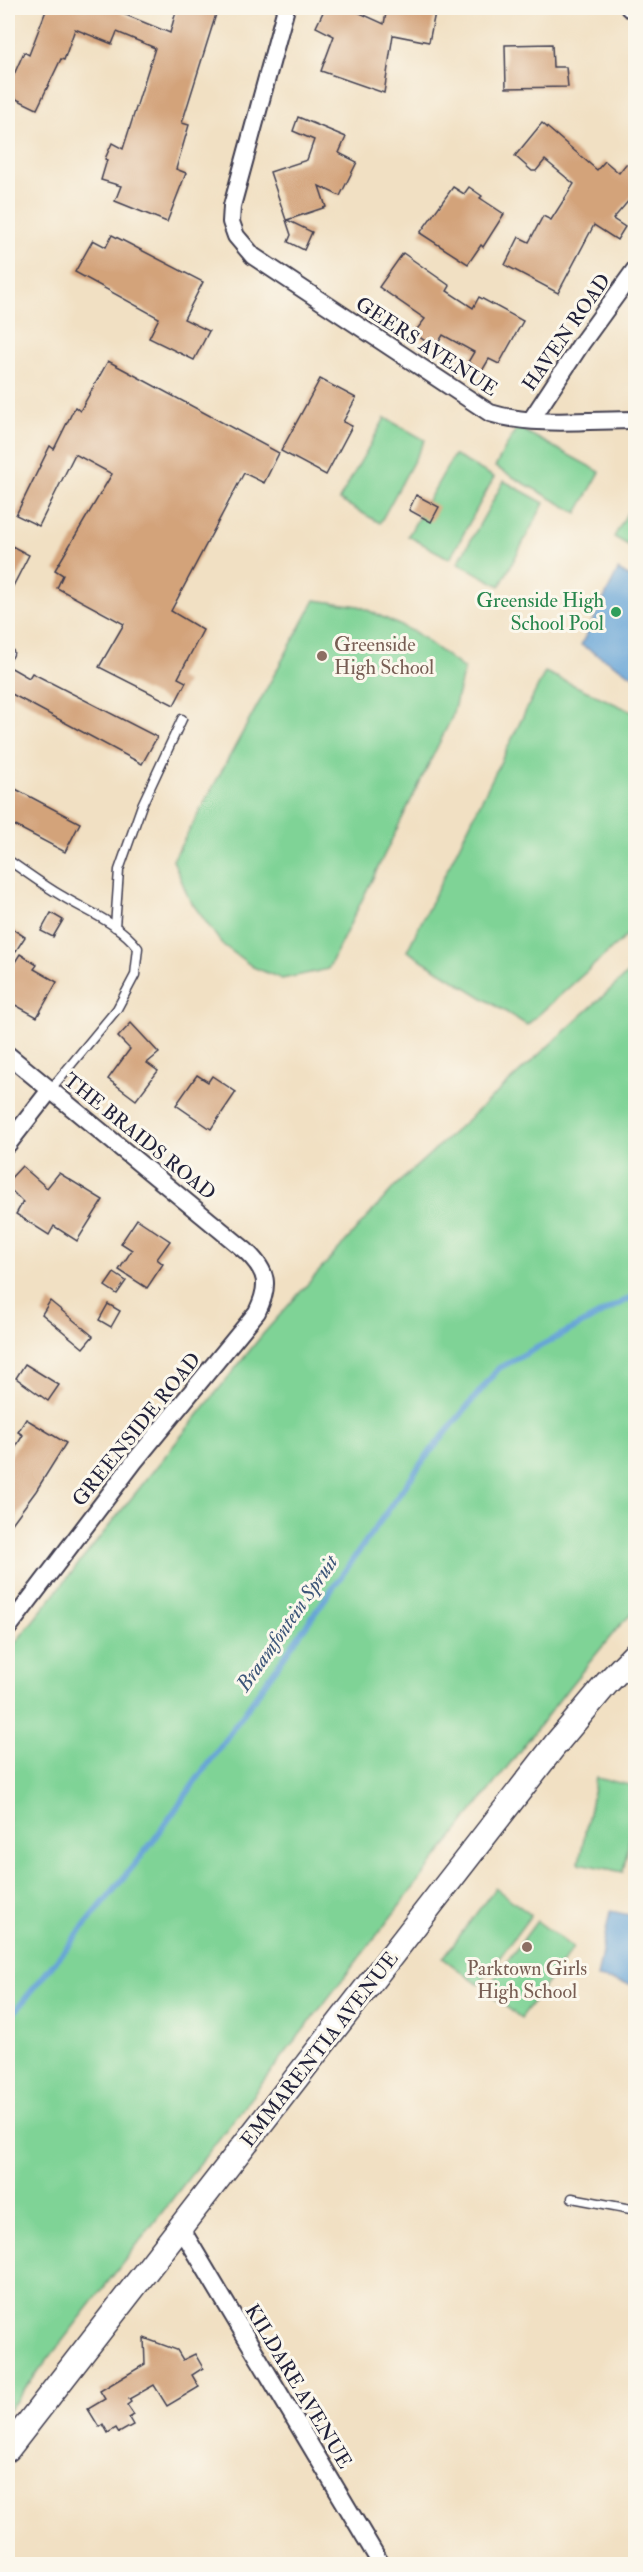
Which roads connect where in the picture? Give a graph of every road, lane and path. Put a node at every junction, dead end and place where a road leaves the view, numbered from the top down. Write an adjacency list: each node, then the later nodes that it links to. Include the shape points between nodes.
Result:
1 (286, 8): 5 (street, GEERS AVENUE, via 237,184 231,222 236,236 253,255 477,406 503,417)
2 (629, 8): 3 (street)
3 (636, 9)
4 (636, 268): 5 (street, HAVEN ROAD)
5 (531, 420): 6 (street, GEERS AVENUE)
6 (636, 420)
7 (182, 719): 9 (lane, via 142,805 119,870)
8 (8, 861): 9 (lane)
9 (115, 927): 11 (lane, via 138,948 135,975 117,1009)
10 (8, 1055): 11 (street, THE BRAIDS ROAD)
11 (50, 1089): 12 (street); 13 (street, THE BRAIDS ROAD)
12 (8, 1144)
13 (246, 1251): 14 (street, GREENSIDE ROAD, via 258,1262 266,1282 257,1312 134,1462)
14 (8, 1628)
15 (636, 1653): 18 (street, EMMARENTIA AVENUE, via 555,1746)
16 (572, 2198): 17 (lane)
17 (636, 2210)
18 (181, 2228): 19 (street, EMMARENTIA AVENUE); 20 (street, KILDARE AVENUE)
19 (8, 2449)
20 (381, 2565)

